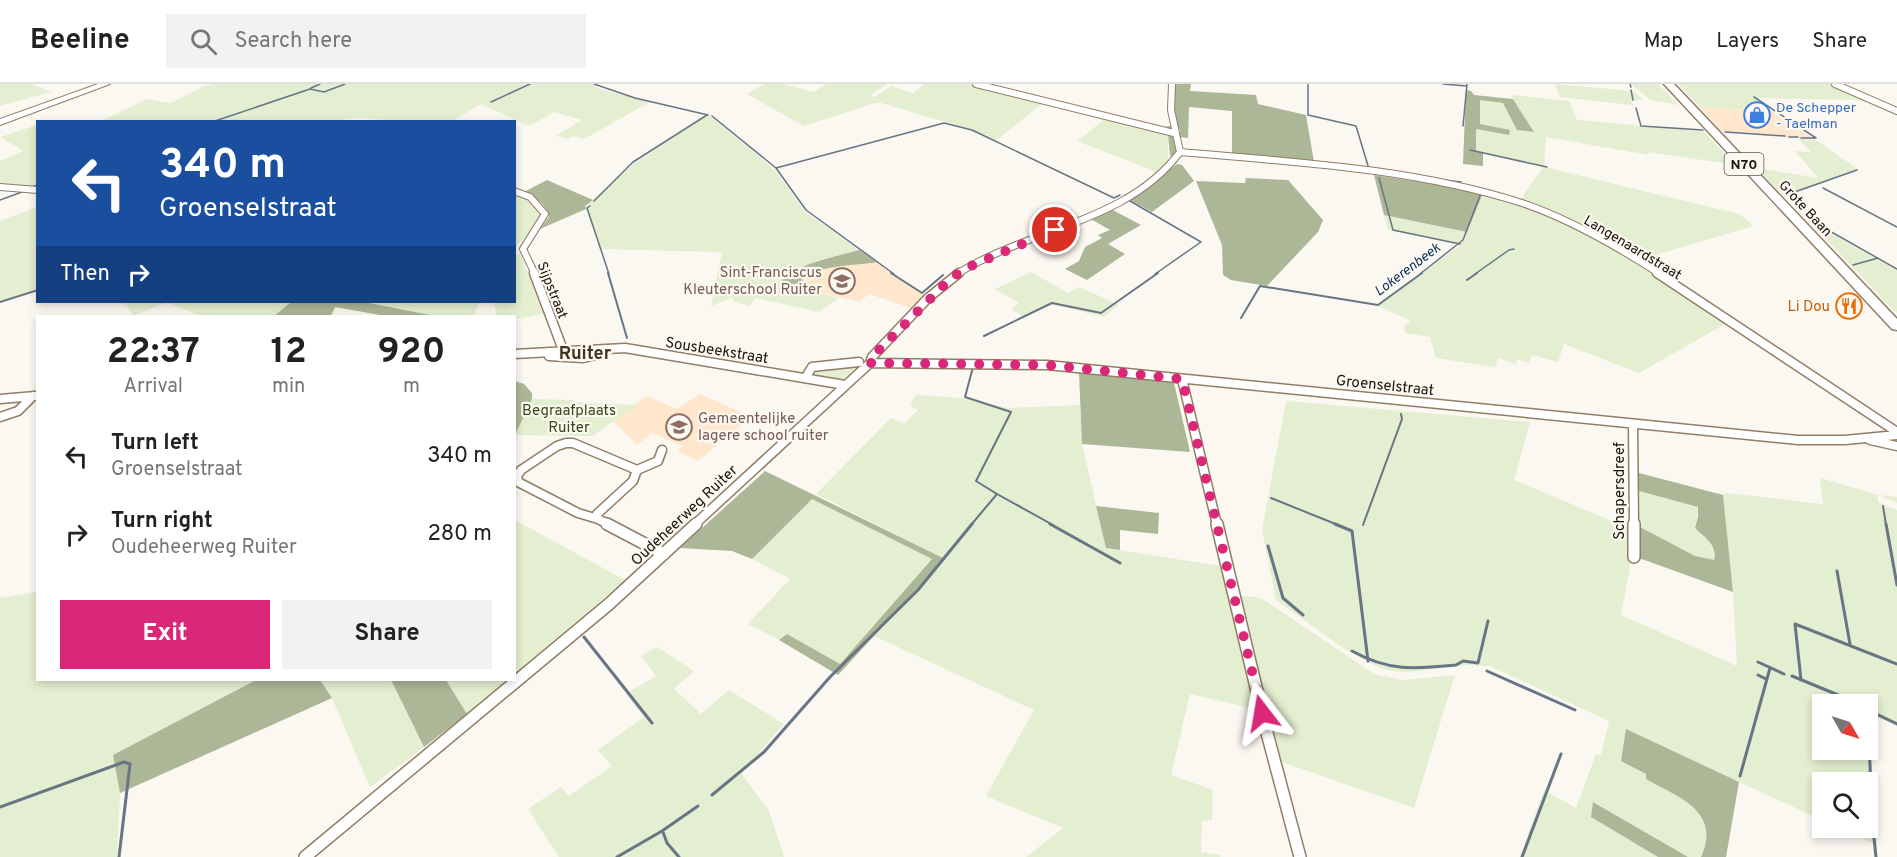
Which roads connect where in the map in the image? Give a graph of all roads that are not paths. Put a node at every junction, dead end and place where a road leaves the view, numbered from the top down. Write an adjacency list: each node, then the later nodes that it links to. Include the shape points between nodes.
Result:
1 (106, 84): 7 (street)
2 (976, 84): 8 (street)
3 (1172, 84): 8 (street)
4 (1669, 84): 13 (main road, Grote Baan / N70)
5 (1835, 84): 6 (street)
6 (1897, 111)
7 (0, 122)
8 (1174, 133): 9 (street)
9 (1180, 152): 19 (street, Oudeheerweg Ruiter, via 1171,165 1121,201 964,269); 27 (street, Langenaardstraat, via 1390,175 1461,186 1524,204 1575,225 1636,260)
10 (0, 187): 11 (street)
11 (36, 190)
12 (516, 192): 15 (street, Sijpstraat, via 530,197 545,214 523,249)
13 (1897, 326)
14 (625, 348): 15 (street, Sousbeekstraat); 16 (street, Sousbeekstraat, via 583,358 546,356); 20 (street, Sousbeekstraat)
15 (563, 350): 16 (street, Sousbeekstraat)
16 (542, 352): 17 (street, Sousbeekstraat)
17 (516, 354)
18 (859, 362): 20 (street, via 812,367)
19 (870, 363): 21 (street, Groenselstraat, via 1047,365); 22 (street, Oudeheerweg Ruiter)
20 (806, 377): 22 (street, Sousbeekstraat)
21 (1182, 379): 26 (street, Groenselstraat); 37 (street)
22 (845, 385): 34 (street, Oudeheerweg Ruiter)
23 (35, 396): 24 (street); 25 (street, via 18,411)
24 (0, 399)
25 (0, 417)
26 (1634, 424): 28 (street, Groenselstraat, via 1798,440); 35 (street, Schapersdreef)
27 (1897, 435): 28 (street, Groenselstraat)
28 (1868, 439): 29 (street)
29 (1897, 446)
30 (662, 450): 32 (street, via 658,461)
31 (518, 469): 32 (street, via 566,442); 33 (street, via 518,482 525,487)
32 (637, 470): 33 (street, via 635,479 601,507)
33 (598, 519): 34 (street)
34 (664, 554): 36 (street, Oudeheerweg Ruiter)
35 (1634, 558)
36 (305, 857)
37 (1300, 857)

